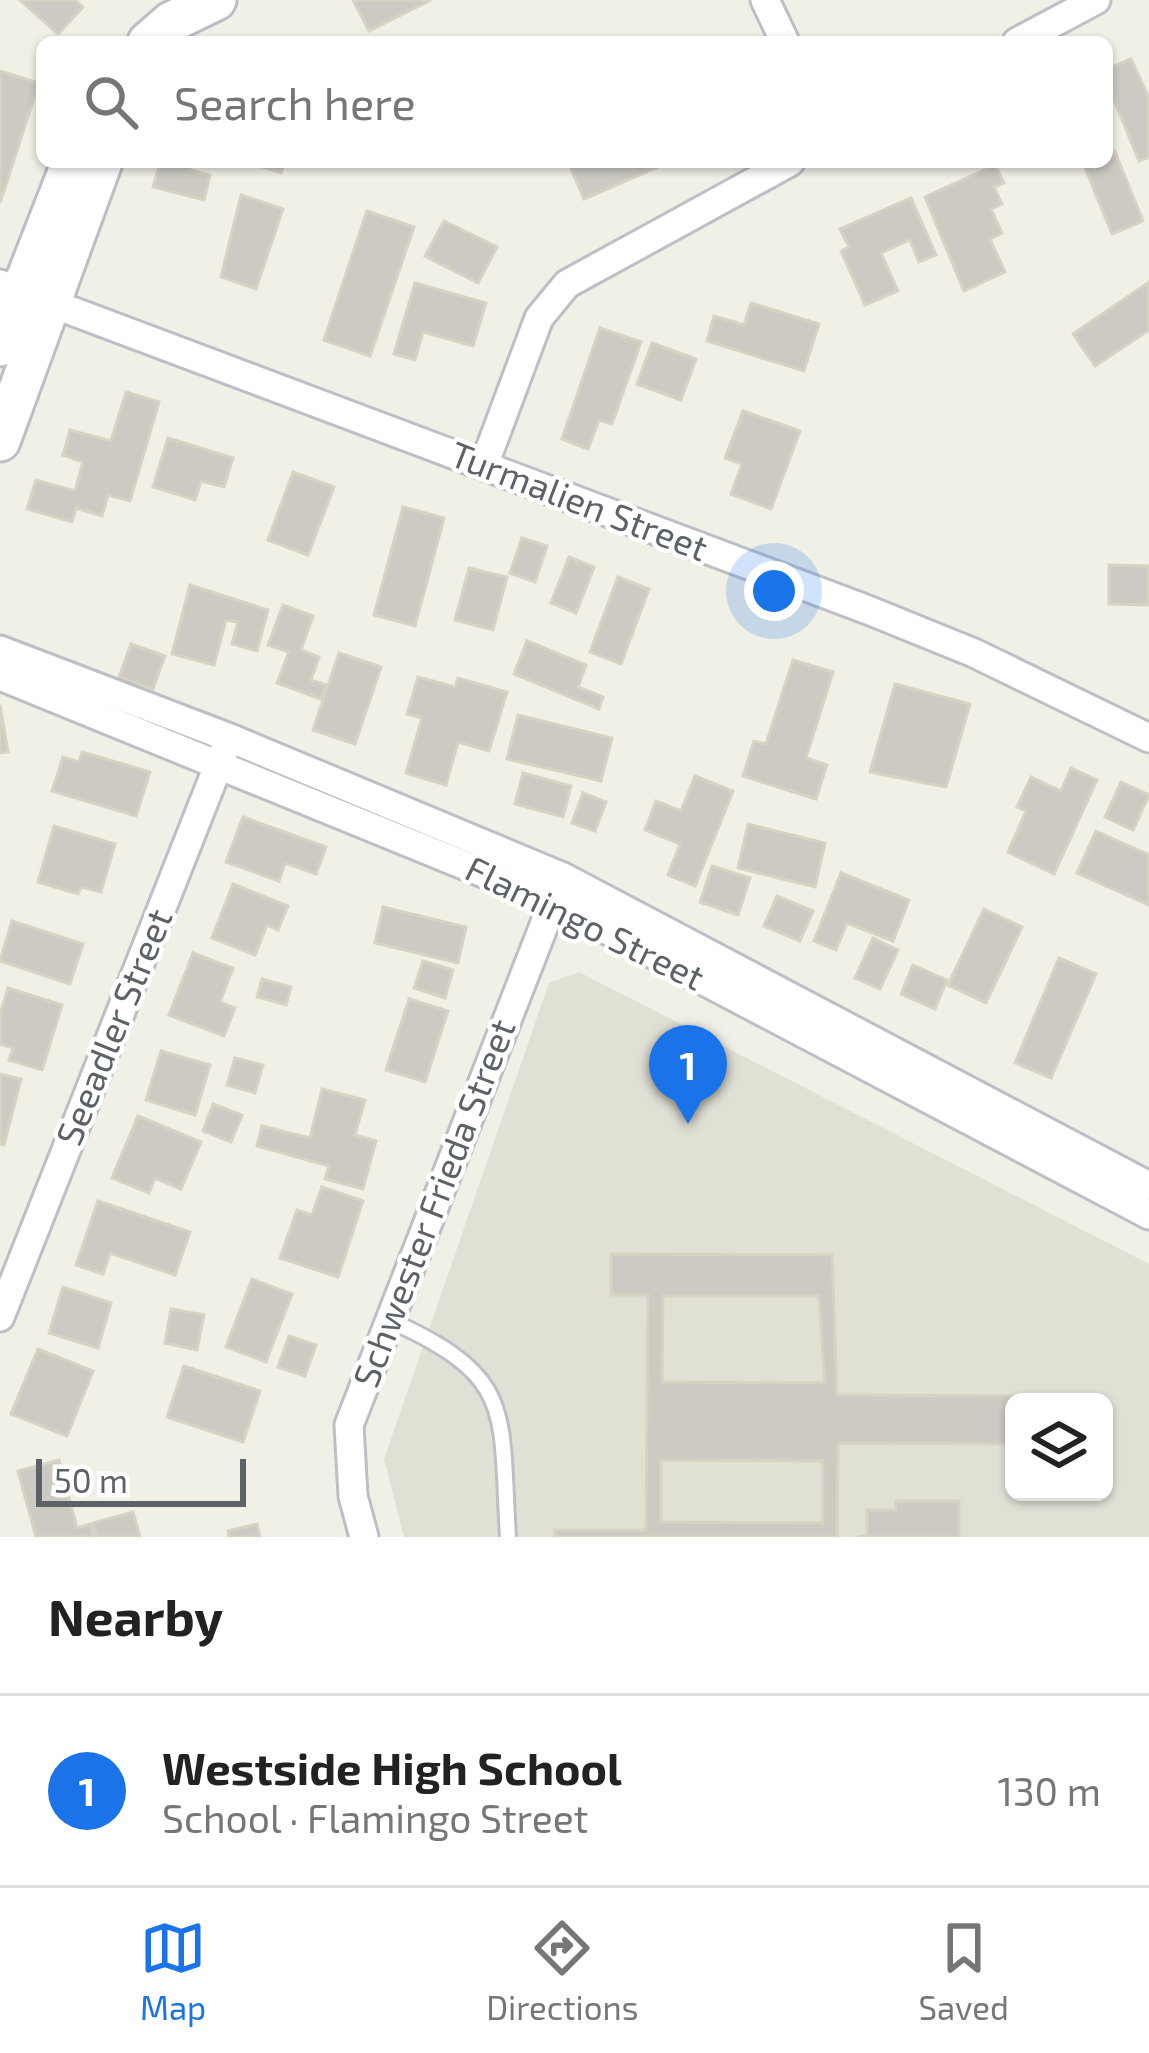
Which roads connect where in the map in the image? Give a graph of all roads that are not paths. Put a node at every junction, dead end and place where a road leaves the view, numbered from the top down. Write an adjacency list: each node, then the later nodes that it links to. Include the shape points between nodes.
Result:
1 (164, 0): 5 (street)
2 (216, 0): 6 (street)
3 (765, 0): 7 (street)
4 (1096, 0): 8 (street)
5 (127, 36)
6 (155, 36)
7 (782, 36)
8 (1028, 36)
9 (71, 168): 12 (street)
10 (98, 168): 12 (street)
11 (779, 168): 15 (street, via 567,284 539,318)
12 (24, 293): 13 (street); 14 (street); 15 (street, Turmalien Street)
13 (0, 346)
14 (0, 441)
15 (484, 465): 18 (street, Turmalien Street, via 974,653)
16 (0, 650): 19 (street, Flamingo Street)
17 (0, 676): 19 (street, Flamingo Street)
18 (1149, 738)
19 (224, 750): 20 (street, Flamingo Street); 23 (street, Seeadler Street)
20 (558, 889): 21 (street, Flamingo Street); 22 (street, Flamingo Street); 24 (street, Schwester Frieda Street)
21 (1149, 1186)
22 (1149, 1215)
23 (0, 1317)
24 (386, 1319): 25 (street, Schwester Frieda Street, via 349,1425); 26 (lane, via 439,1342 488,1386 501,1413)
25 (364, 1537)
26 (508, 1537)

